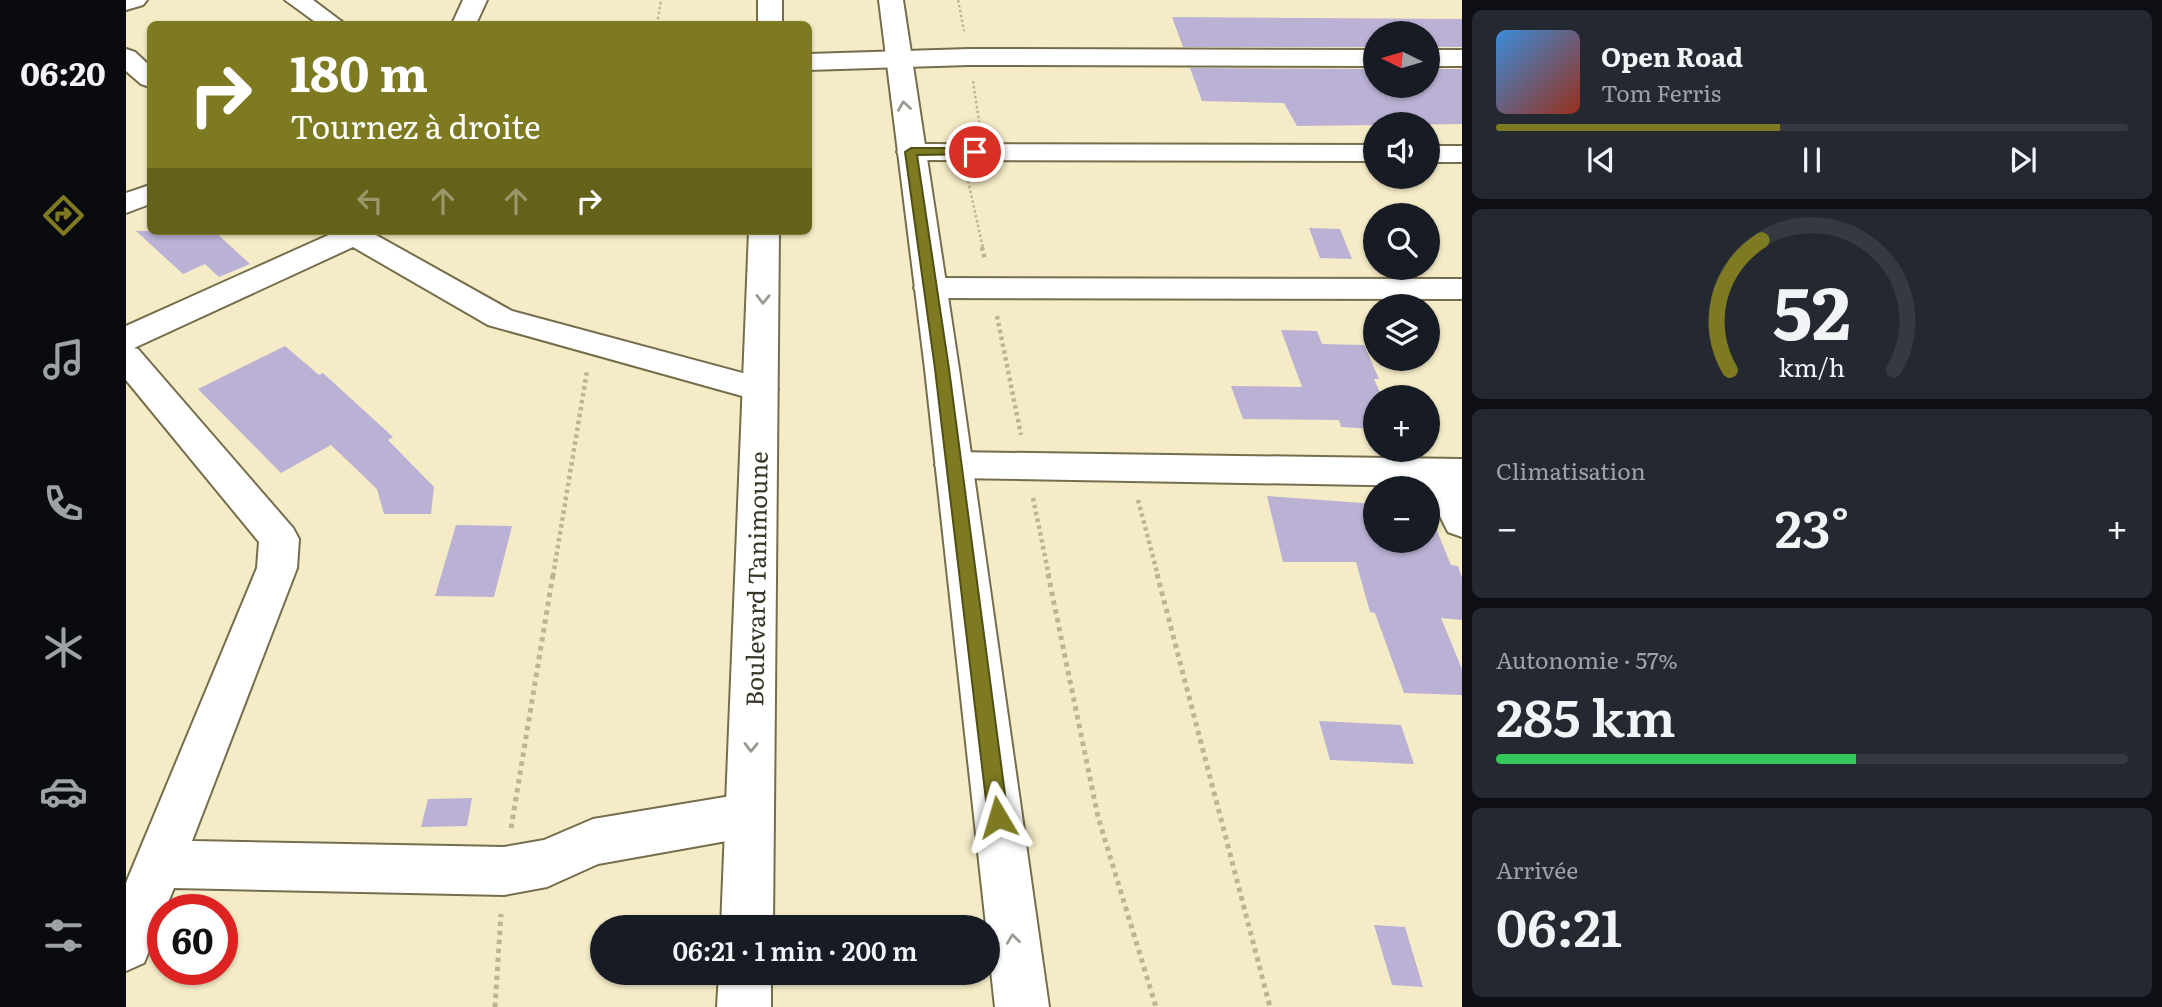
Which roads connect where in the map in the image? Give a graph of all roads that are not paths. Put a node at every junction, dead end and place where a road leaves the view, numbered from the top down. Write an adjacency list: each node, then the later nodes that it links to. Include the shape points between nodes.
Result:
1 (135, 0): 6 (street)
2 (297, 0): 7 (street)
3 (475, 0): 8 (street)
4 (770, 0): 9 (street)
5 (891, 0): 14 (street)
6 (126, 3)
7 (328, 21)
8 (465, 21)
9 (769, 21)
10 (126, 57): 16 (street)
11 (1363, 58): 14 (street)
12 (1440, 58): 13 (street)
13 (1462, 58)
14 (897, 59): 15 (street); 17 (street, one-way to 14)
15 (812, 62)
16 (142, 80)
17 (911, 152): 18 (street); 26 (street)
18 (1363, 153)
19 (1440, 153): 20 (street)
20 (1462, 154)
21 (147, 195): 22 (street)
22 (126, 204)
23 (350, 235): 28 (street)
24 (357, 235): 30 (street, via 500,318)
25 (764, 235): 30 (street, Boulevard Tanimoune, one-way to 30)
26 (930, 288): 27 (street); 31 (street)
27 (1462, 289)
28 (126, 339)
29 (126, 357): 35 (street, via 279,539 277,568)
30 (760, 389): 34 (street, Boulevard Tanimoune, one-way to 34)
31 (954, 465): 32 (street); 40 (street, one-way to 31)
32 (1450, 472): 33 (street)
33 (1462, 522)
34 (749, 815): 35 (street, via 593,842 547,863 504,871); 36 (street, Boulevard Tanimoune)
35 (159, 864): 37 (street)
36 (747, 915)
37 (126, 945)
38 (745, 985): 39 (street)
39 (744, 1007)
40 (1021, 1007)

